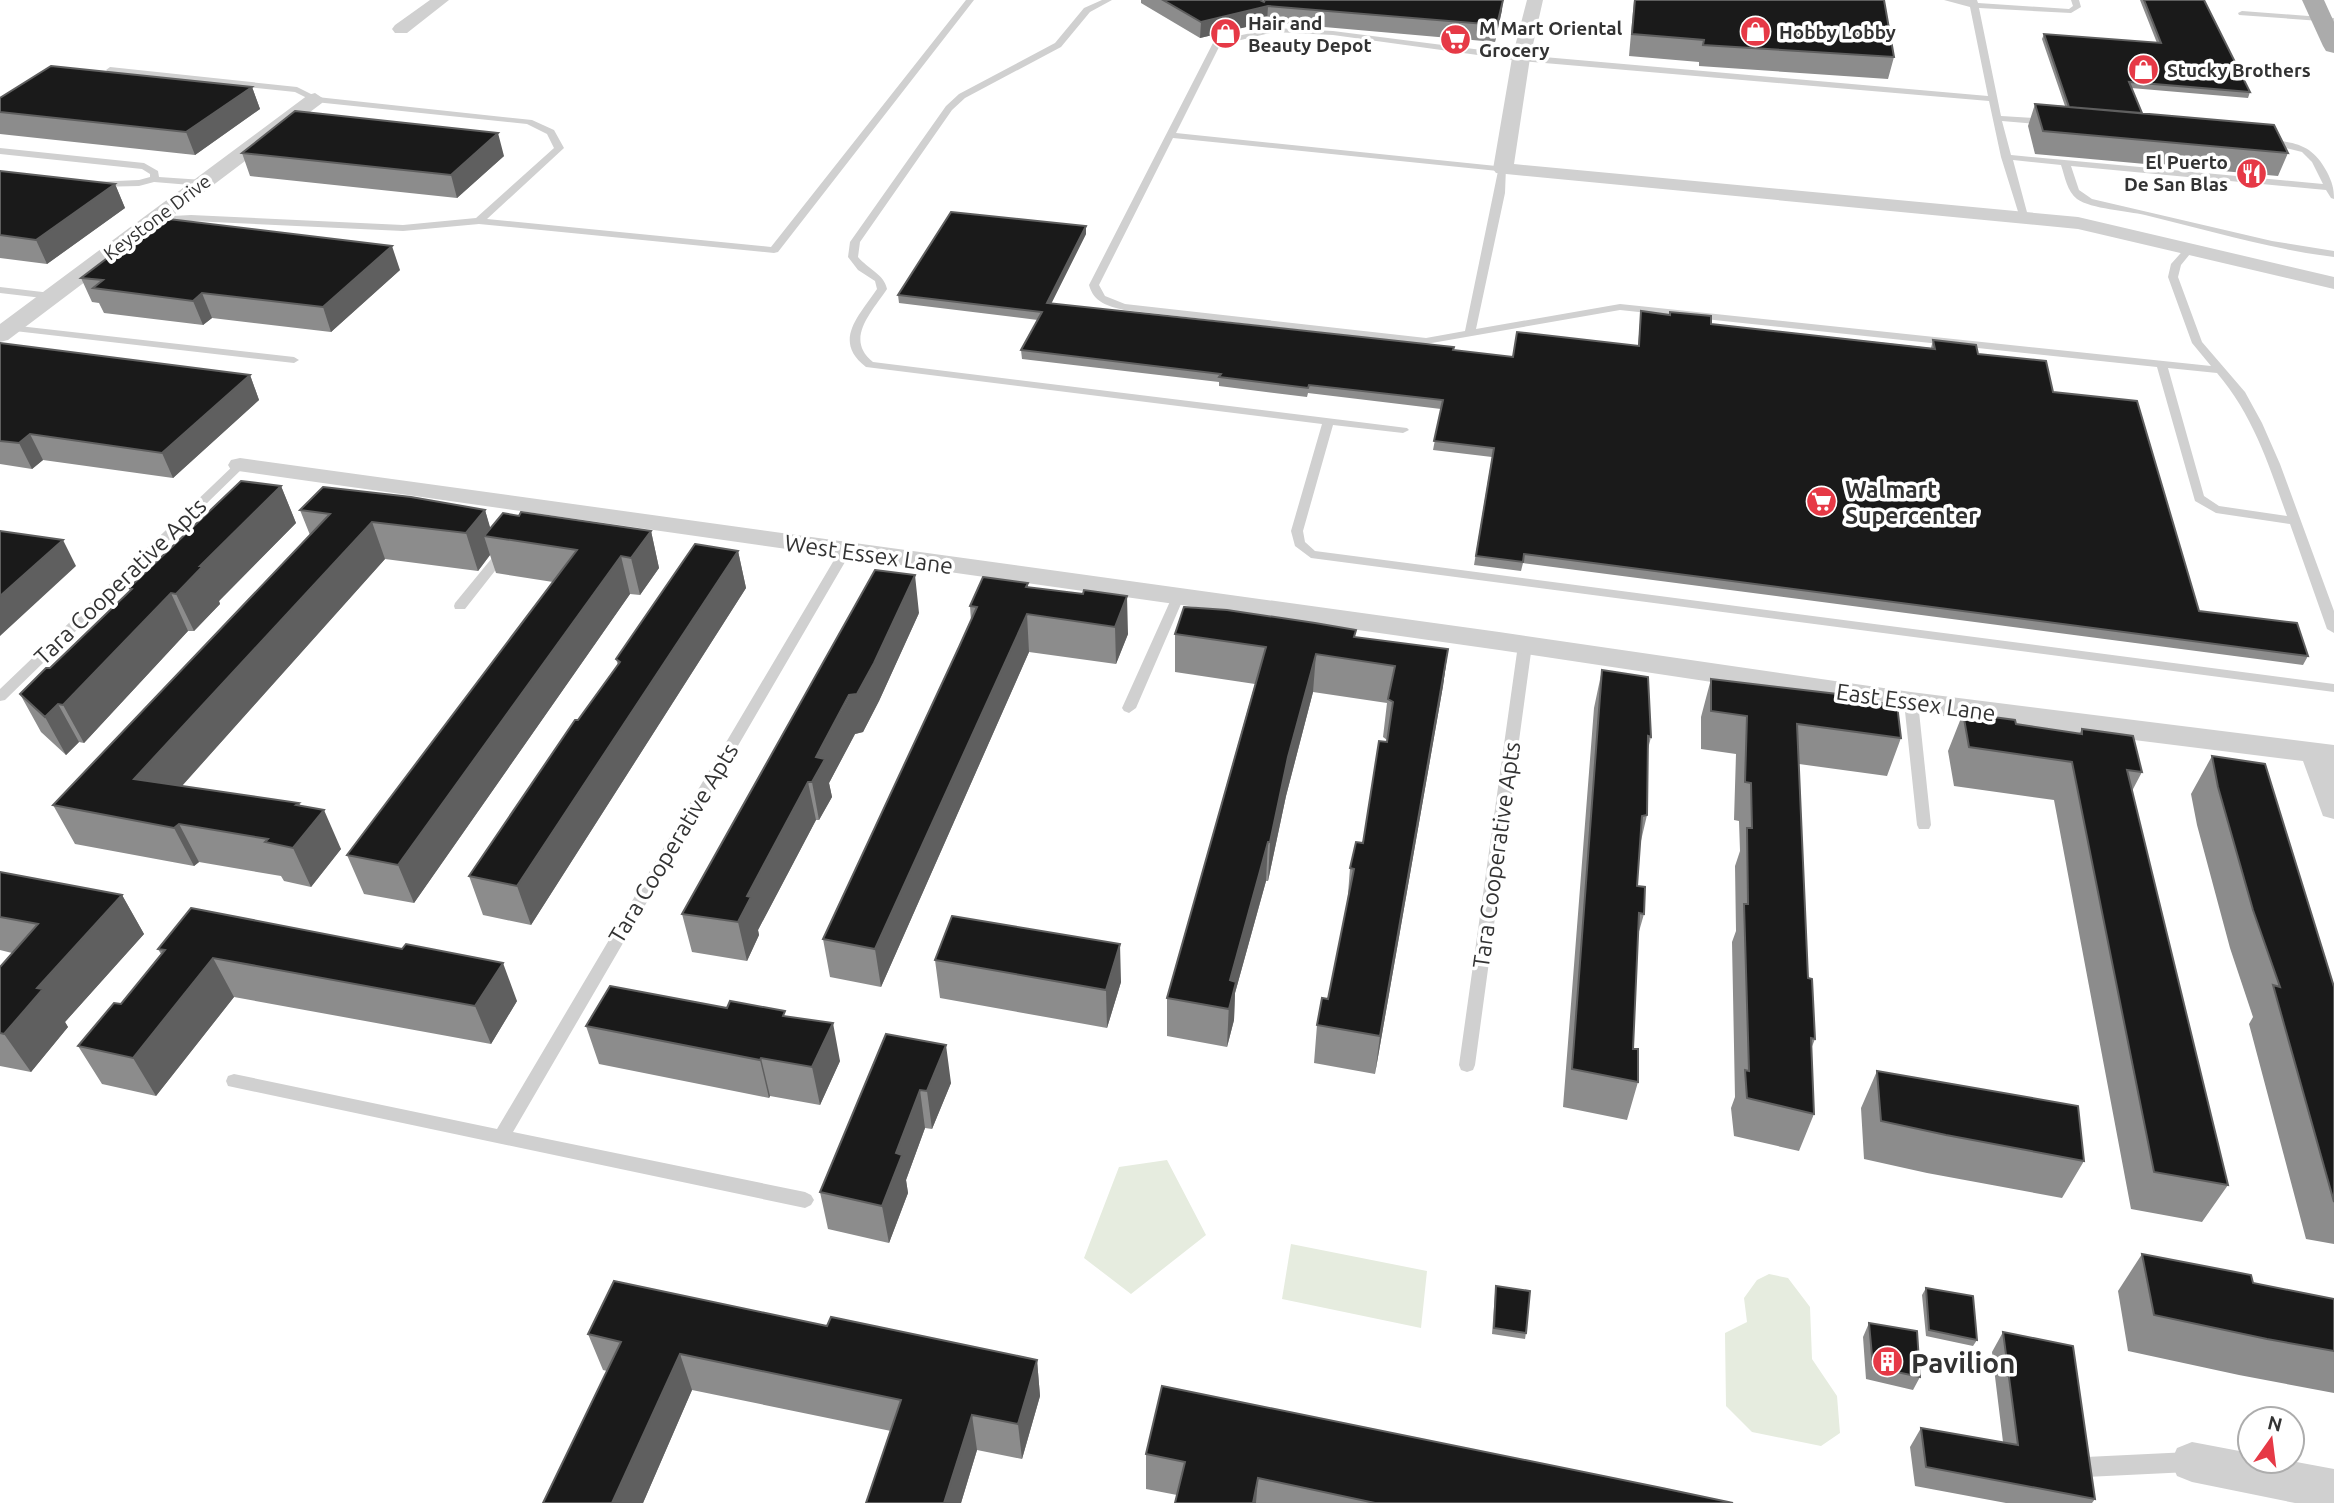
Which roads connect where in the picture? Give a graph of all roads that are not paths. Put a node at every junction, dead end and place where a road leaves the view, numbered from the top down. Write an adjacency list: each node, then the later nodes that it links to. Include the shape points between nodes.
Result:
1 (441, 0): 10 (street)
2 (970, 0): 30 (lane, via 774,250)
3 (1108, 0): 41 (lane, via 1087,10 1058,45 962,96 925,141 855,242 853,257 880,280 882,289 854,335 852,347 857,358 870,365)
4 (1535, 0): 12 (street)
5 (1948, 0): 7 (lane)
6 (2075, 0): 7 (lane, via 2077,7 2071,11)
7 (1974, 2): 15 (lane)
8 (2242, 13): 9 (lane)
9 (2326, 16): 11 (main road)
10 (401, 29)
11 (2334, 46)
12 (1521, 58): 15 (lane); 18 (lane, via 1332,33 1274,30 1241,35 1217,43); 23 (street)
13 (110, 70): 14 (lane, via 297,90)
14 (315, 99): 26 (street, Keystone Drive); 30 (lane, via 529,122 551,132 559,148)
15 (1993, 99): 16 (lane)
16 (1997, 118): 17 (lane); 21 (lane)
17 (2064, 124)
18 (1169, 135): 23 (lane); 37 (lane, via 1094,285 1104,301 1187,315 1426,341)
19 (2250, 141): 27 (lane, via 2304,147)
20 (0, 151): 24 (lane, via 144,166 155,173)
21 (2006, 157): 22 (lane); 28 (lane)
22 (2065, 163): 27 (lane); 32 (lane, via 2078,198 2274,246)
23 (1503, 169): 28 (street); 37 (lane)
24 (154, 179): 25 (lane, via 106,186); 26 (lane)
25 (80, 182)
26 (203, 183): 29 (street, Keystone Drive)
27 (2332, 192)
28 (2023, 216): 31 (street, via 2097,225)
29 (153, 220): 30 (lane, via 403,228); 35 (street, Keystone Drive)
30 (479, 222)
31 (2191, 247): 33 (street); 40 (lane, via 2176,264 2173,276 2197,343)
32 (2334, 254)
33 (2334, 283)
34 (0, 290): 35 (lane)
35 (51, 296): 36 (street, Keystone Drive)
36 (5, 332): 38 (lane)
37 (1470, 333): 39 (lane, via 1620,307)
38 (294, 360)
39 (2162, 364): 40 (lane); 44 (lane, via 2199,498 2216,509)
40 (2220, 370): 44 (lane, via 2241,394 2256,423)
41 (1328, 422): 42 (lane); 51 (lane, via 1297,531 1299,542 1311,554)
42 (1403, 430)
43 (240, 466): 46 (street, West Essex Lane, via 532,515); 52 (lane, Tara Cooperative Apts)
44 (2293, 521): 49 (lane)
45 (514, 537): 48 (lane)
46 (846, 550): 47 (street, West Essex Lane); 60 (lane, Tara Cooperative Apts)
47 (1178, 597): 50 (street, West Essex Lane); 54 (lane)
48 (460, 606)
49 (2334, 629)
50 (1512, 643): 53 (street, East Essex Lane); 58 (lane, Tara Cooperative Apts)
51 (2334, 688)
52 (0, 697)
53 (1911, 702): 55 (street, East Essex Lane); 57 (lane)
54 (1129, 708)
55 (2325, 754): 56 (street)
56 (2334, 808)
57 (1924, 825)
58 (1468, 1065)
59 (234, 1080): 60 (lane)
60 (501, 1137): 61 (lane)
61 (804, 1200)
62 (2192, 1462): 63 (lane); 64 (street)
63 (2086, 1467)
64 (2334, 1490)

